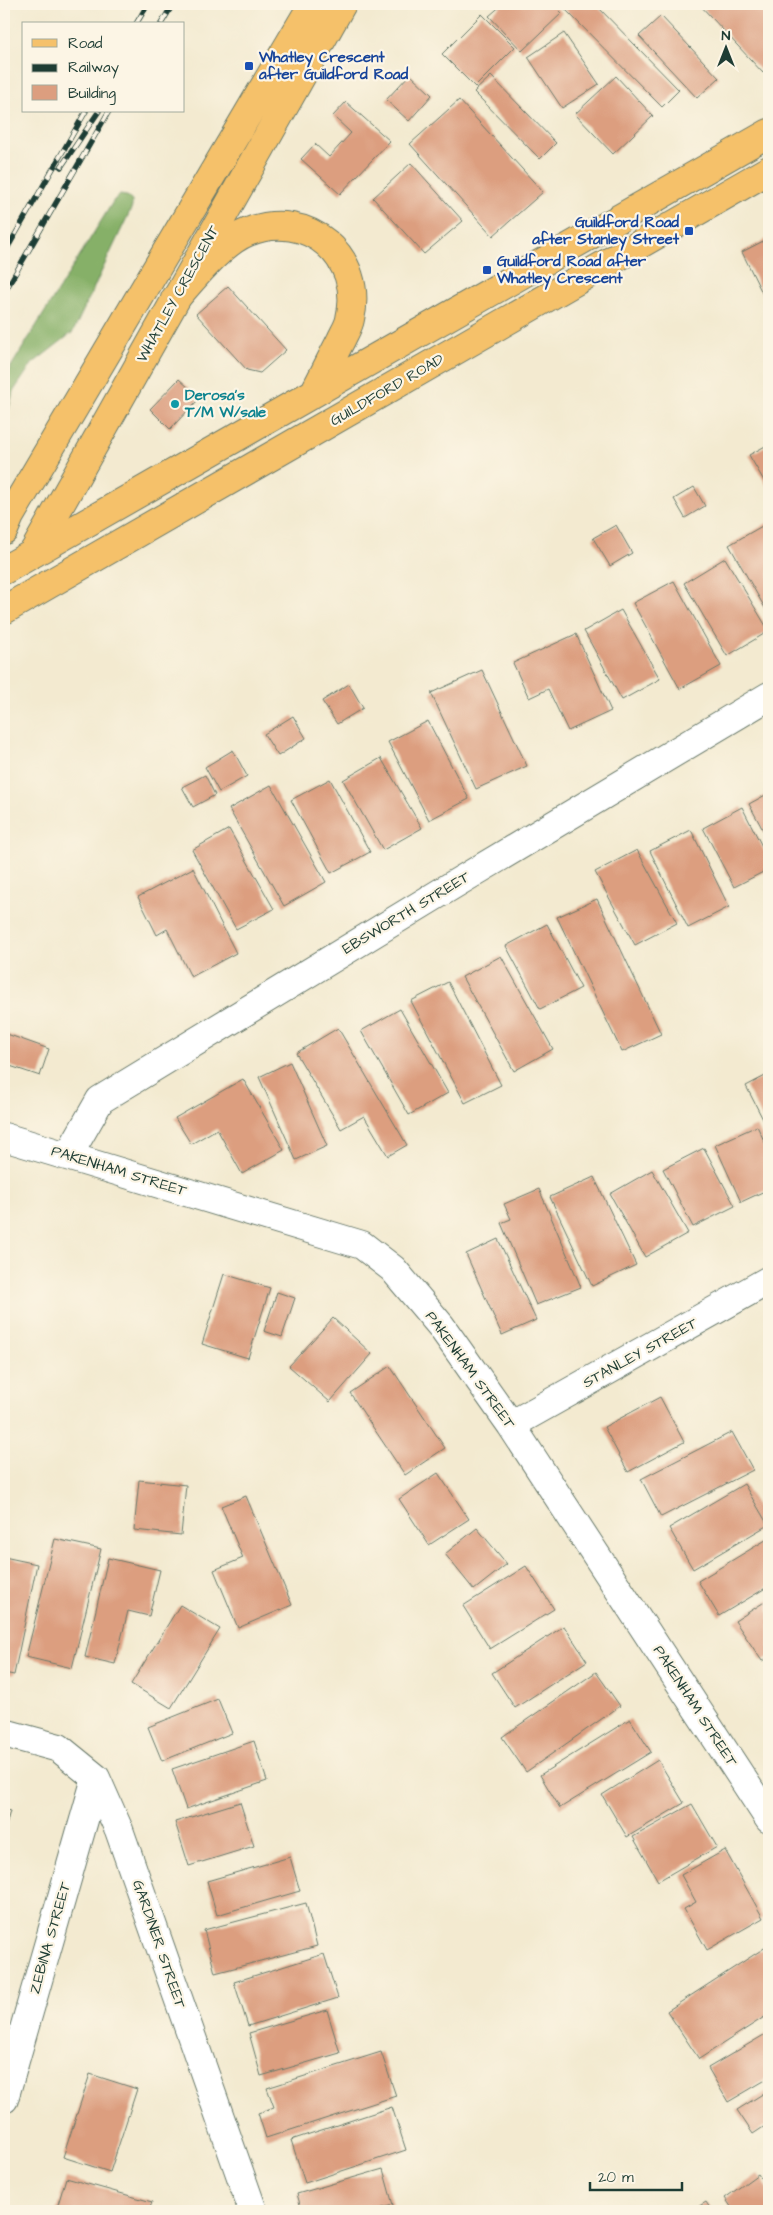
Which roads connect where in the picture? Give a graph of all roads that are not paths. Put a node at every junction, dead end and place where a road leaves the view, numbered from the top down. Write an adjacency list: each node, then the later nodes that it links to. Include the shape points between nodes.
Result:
1 (312, 4): 7 (main road, WHATLEY CRESCENT)
2 (342, 4): 5 (main road, WHATLEY CRESCENT)
3 (769, 132): 6 (main road)
4 (769, 170): 9 (main road, GUILDFORD ROAD)
5 (175, 298): 6 (main road, via 226,246 246,232 270,225 294,226 317,236 336,251 348,272 353,296 350,321); 8 (main road, WHATLEY CRESCENT)
6 (315, 391): 8 (main road)
7 (4, 530)
8 (33, 554): 9 (main road, WHATLEY CRESCENT)
9 (7, 597)
10 (769, 696): 12 (street, EBSWORTH STREET, via 100,1100)
11 (4, 1137): 12 (street, PAKENHAM STREET)
12 (68, 1156): 14 (street, PAKENHAM STREET, via 362,1245 393,1269 441,1326)
13 (769, 1280): 14 (street, STANLEY STREET)
14 (511, 1425): 17 (street, PAKENHAM STREET)
15 (4, 1733): 16 (street, GARDINER STREET, via 59,1748)
16 (96, 1778): 18 (street, ZEBINA STREET); 19 (street, GARDINER STREET, via 119,1830)
17 (769, 1819)
18 (4, 2099)
19 (252, 2211)

